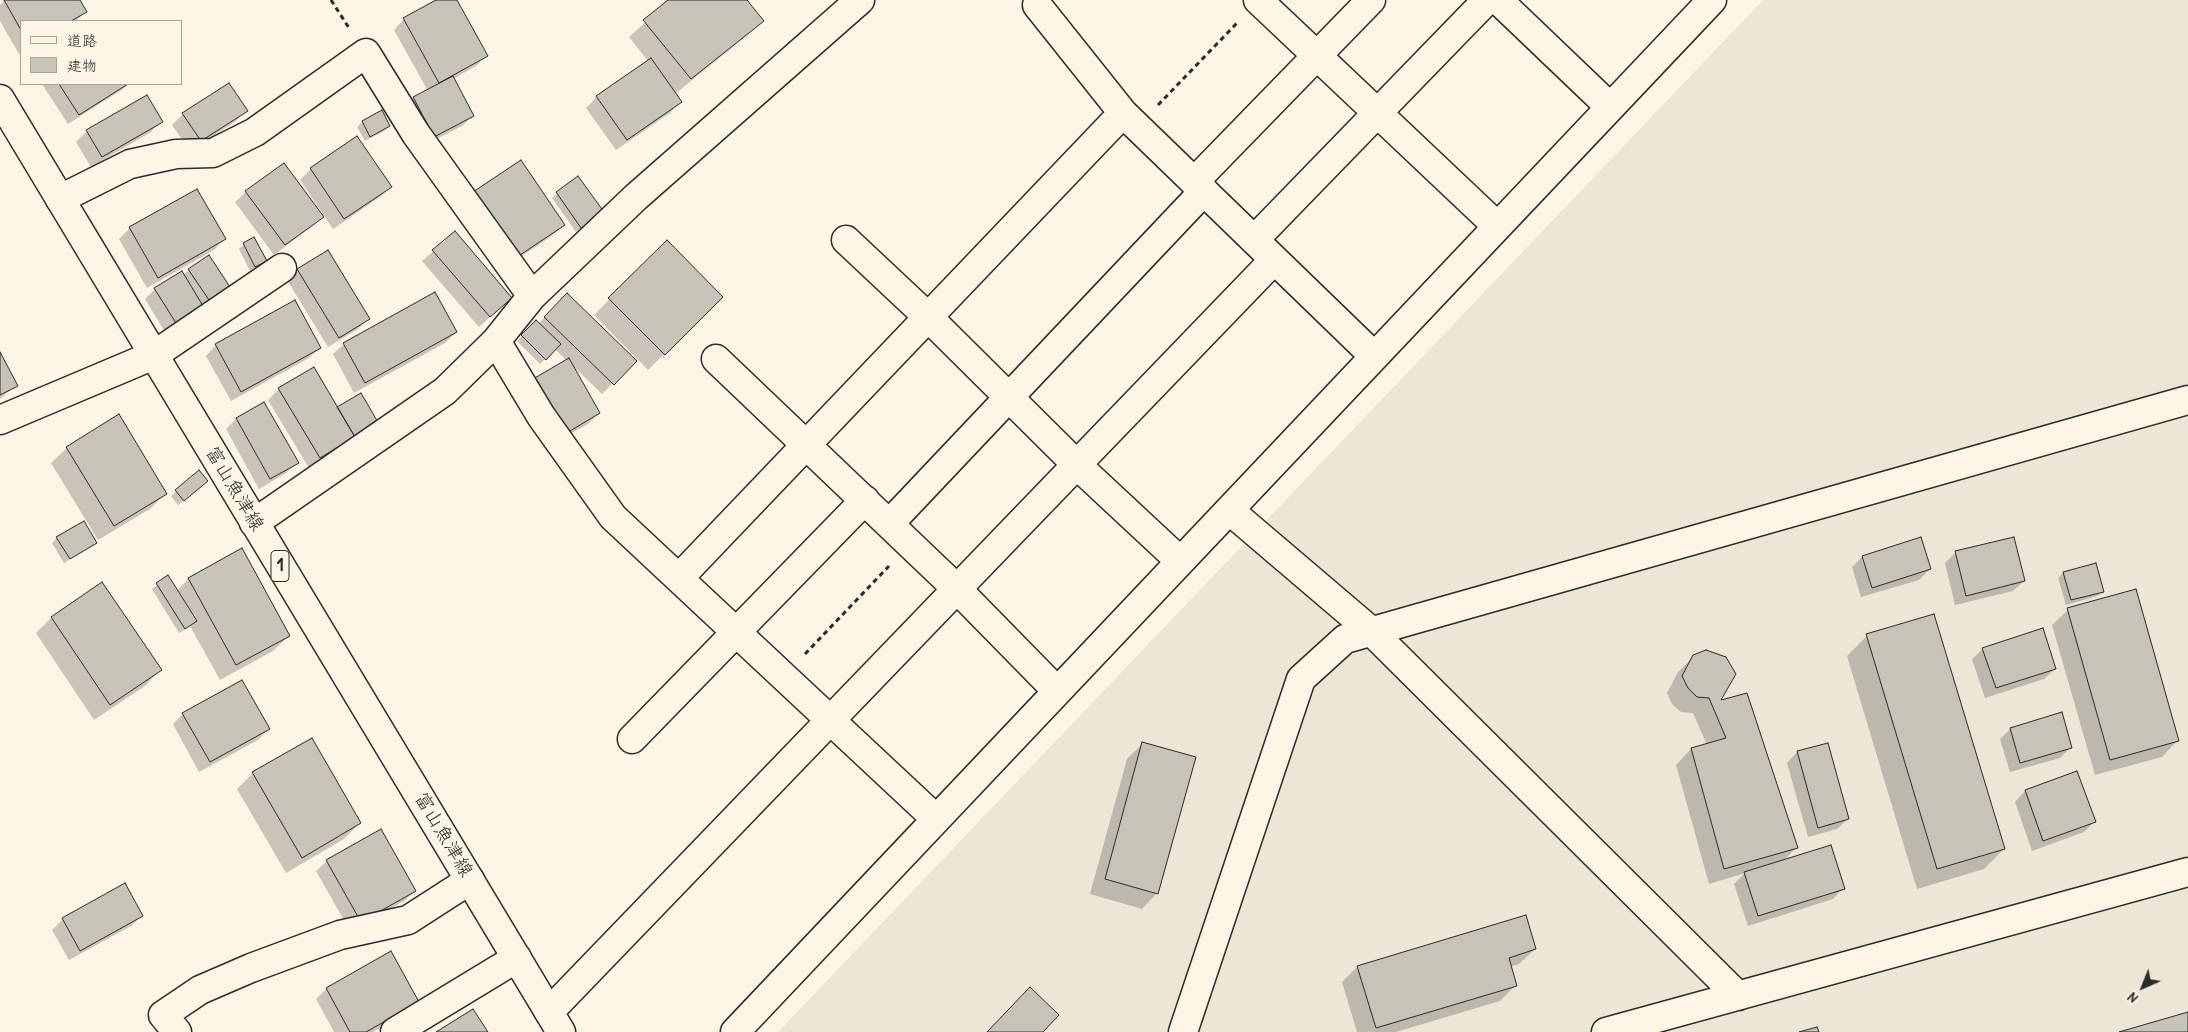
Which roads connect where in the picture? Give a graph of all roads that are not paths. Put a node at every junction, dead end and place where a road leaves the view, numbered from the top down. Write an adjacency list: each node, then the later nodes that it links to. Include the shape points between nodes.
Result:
1 (860, 0): 20 (street, via 636,198)
2 (1258, 0): 8 (street)
3 (1372, 0): 8 (street)
4 (1486, 0): 11 (street)
5 (1498, 0): 10 (street)
6 (1712, 0): 10 (street)
7 (1037, 4): 12 (street)
8 (1316, 56): 11 (street); 13 (street)
9 (0, 99): 14 (street, 富山魚津線 / 1)
10 (1610, 107): 15 (street)
11 (1378, 114): 15 (street); 17 (street)
12 (1130, 120): 13 (street); 21 (street)
13 (1199, 187): 17 (street); 26 (street)
14 (60, 199): 20 (street, via 130,164 176,154 212,153 255,132 366,53 416,134); 23 (street, 富山魚津線 / 1)
15 (1497, 226): 24 (street)
16 (846, 240): 21 (street)
17 (1254, 240): 18 (street)
18 (1274, 260): 24 (street); 30 (street)
19 (282, 268): 23 (street)
20 (532, 296): 22 (street)
21 (928, 317): 26 (street); 29 (street)
22 (496, 341): 33 (street, via 444,390); 36 (street, via 541,416 613,517)
23 (154, 354): 28 (street); 33 (street, 富山魚津線 / 1)
24 (1374, 356): 32 (street)
25 (716, 359): 29 (street)
26 (1008, 399): 30 (street); 34 (street)
27 (2188, 400): 38 (street)
28 (0, 420)
29 (806, 444): 31 (street); 36 (street)
30 (1077, 465): 35 (street); 37 (street)
31 (865, 500): 34 (street); 39 (street)
32 (1228, 510): 35 (street); 38 (street)
33 (254, 523): 45 (street, 富山魚津線 / 1)
34 (889, 524): 37 (street)
35 (1180, 561): 40 (street)
36 (679, 578): 39 (street)
37 (958, 589): 40 (street); 41 (street)
38 (1370, 631): 47 (street); 52 (street, via 1346,639 1301,679)
39 (738, 633): 41 (street); 42 (street)
40 (1057, 691): 43 (street)
41 (830, 720): 43 (street); 48 (street)
42 (632, 739)
43 (936, 819): 51 (street)
44 (2188, 872): 47 (street)
45 (470, 880): 46 (street, 富山魚津線 / 1); 49 (street, via 408,920 340,934 200,990 163,1015)
46 (516, 958): 48 (street, 富山魚津線 / 1); 50 (street)
47 (1738, 996): 53 (street)
48 (555, 1022)
49 (177, 1032)
50 (395, 1032)
51 (735, 1032)
52 (1183, 1032)
53 (1606, 1032)

